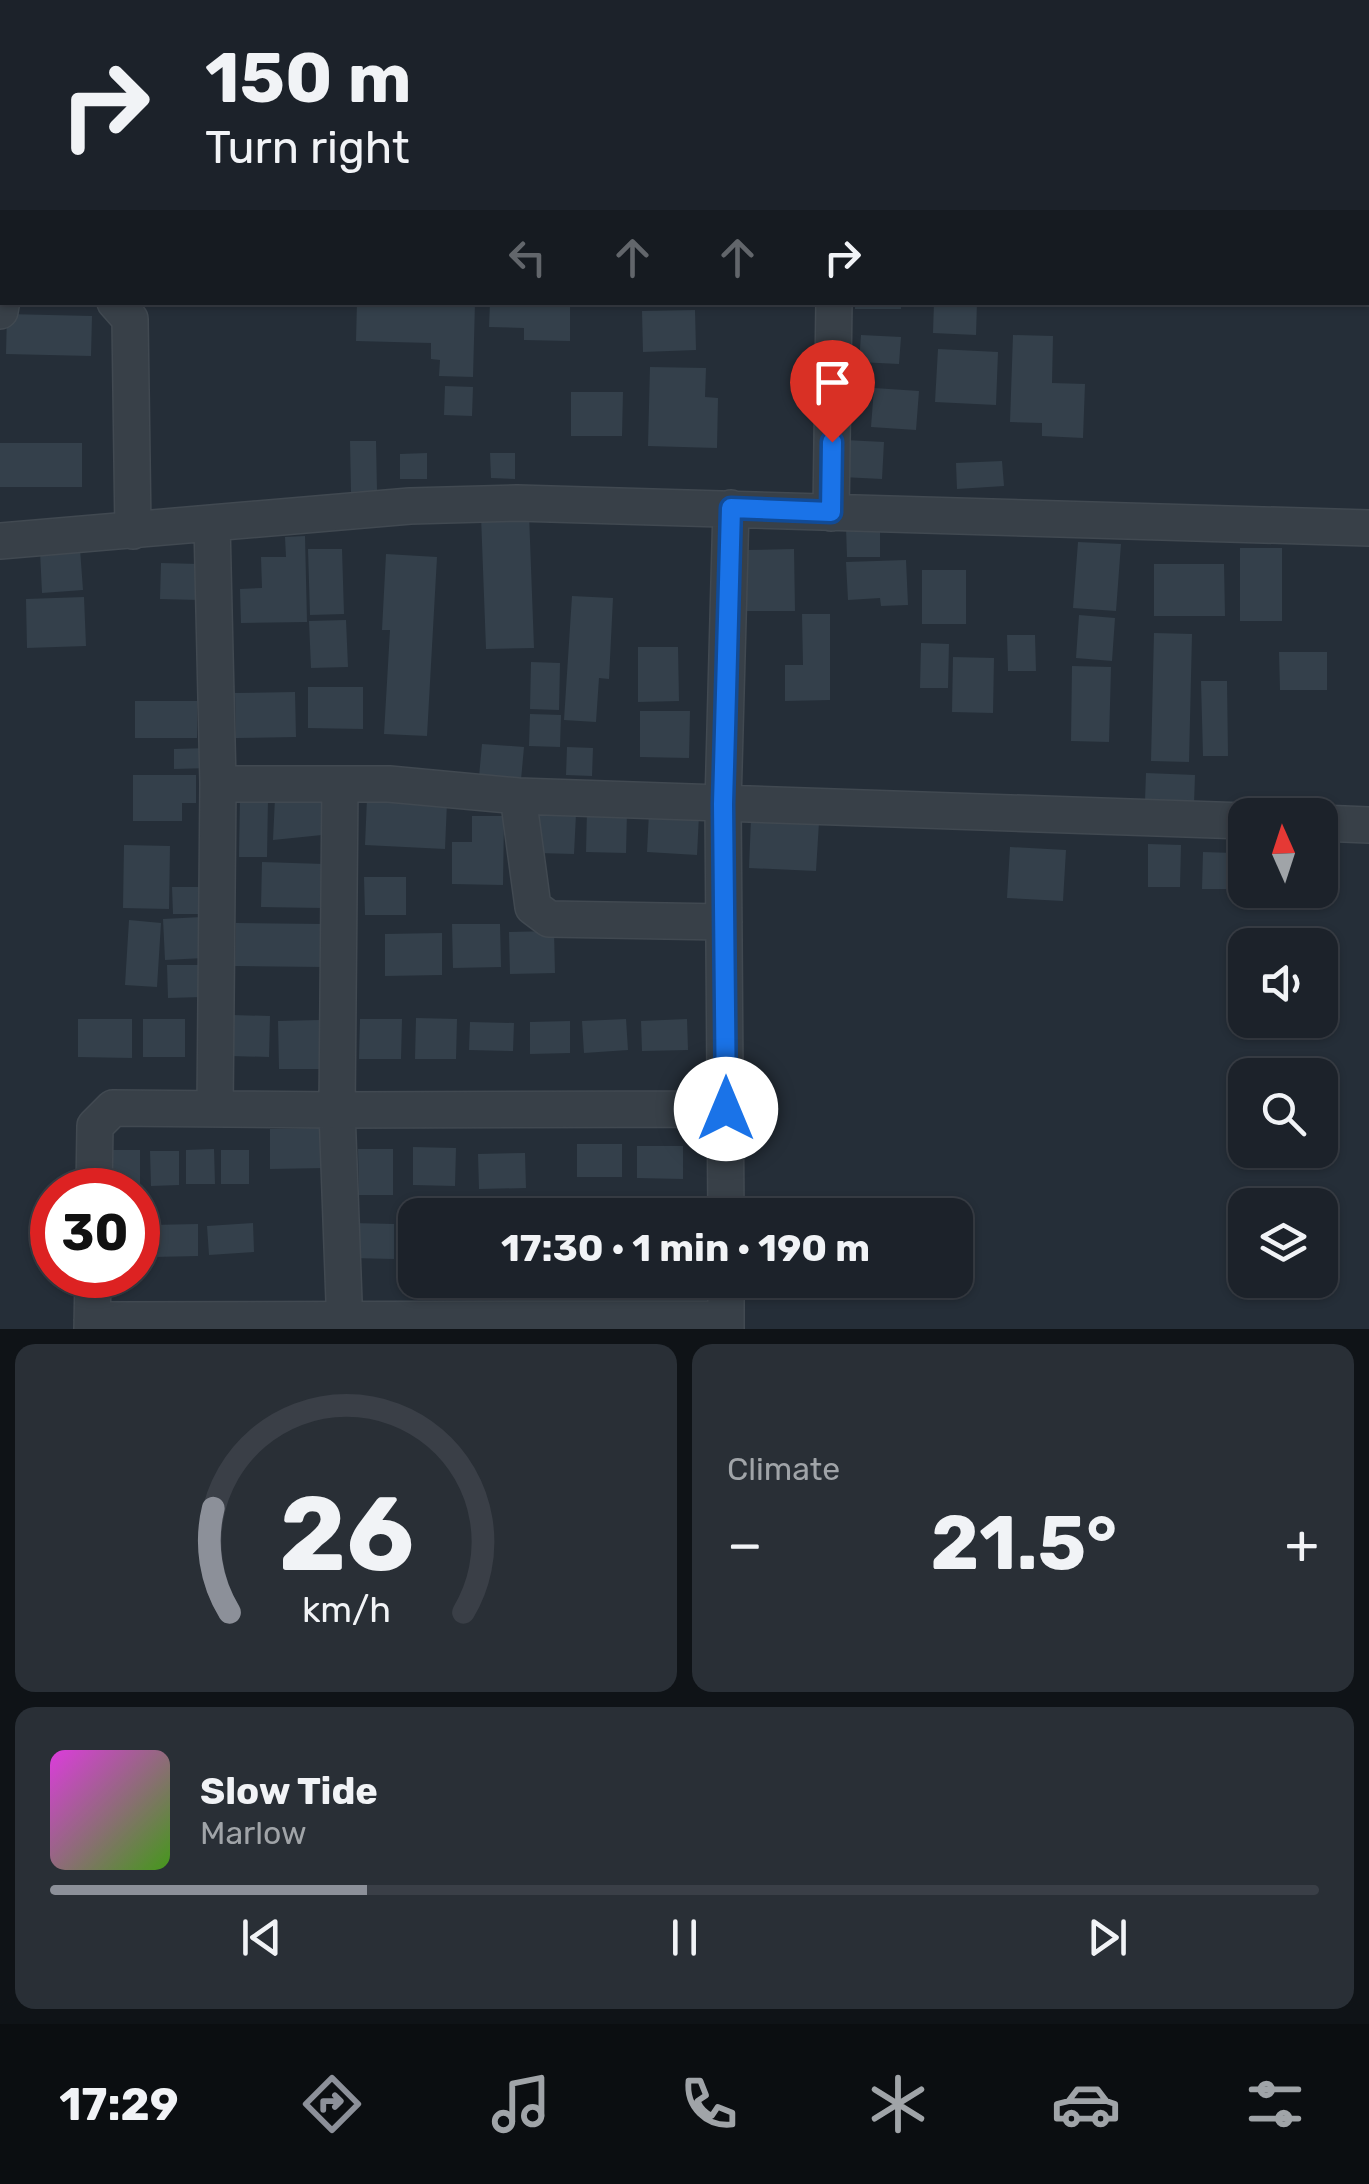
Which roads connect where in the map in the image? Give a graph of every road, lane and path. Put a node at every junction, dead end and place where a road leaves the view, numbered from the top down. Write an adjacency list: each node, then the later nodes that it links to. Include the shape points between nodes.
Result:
1 (119, 305): 7 (street, via 130,318)
2 (834, 305): 4 (street)
3 (731, 508): 4 (street); 5 (street, via 410,506); 12 (street)
4 (831, 512): 6 (street)
5 (212, 524): 7 (street); 9 (street)
6 (1369, 528)
7 (133, 530): 8 (street)
8 (0, 541)
9 (218, 784): 10 (street); 17 (street)
10 (340, 785): 11 (street); 19 (street)
11 (518, 796): 12 (street); 16 (street, via 533,906 549,919)
12 (723, 804): 13 (street); 16 (street)
13 (1228, 820)
14 (1338, 823): 15 (street)
15 (1369, 824)
16 (724, 922): 18 (street)
17 (215, 1109): 19 (street); 20 (street, via 113,1108 95,1126)
18 (726, 1109): 19 (street); 21 (street)
19 (337, 1110): 26 (street)
20 (94, 1168)
21 (726, 1198)
22 (93, 1298): 25 (street)
23 (726, 1298): 24 (street)
24 (726, 1324): 26 (street)
25 (92, 1325): 26 (street)
26 (345, 1325)

